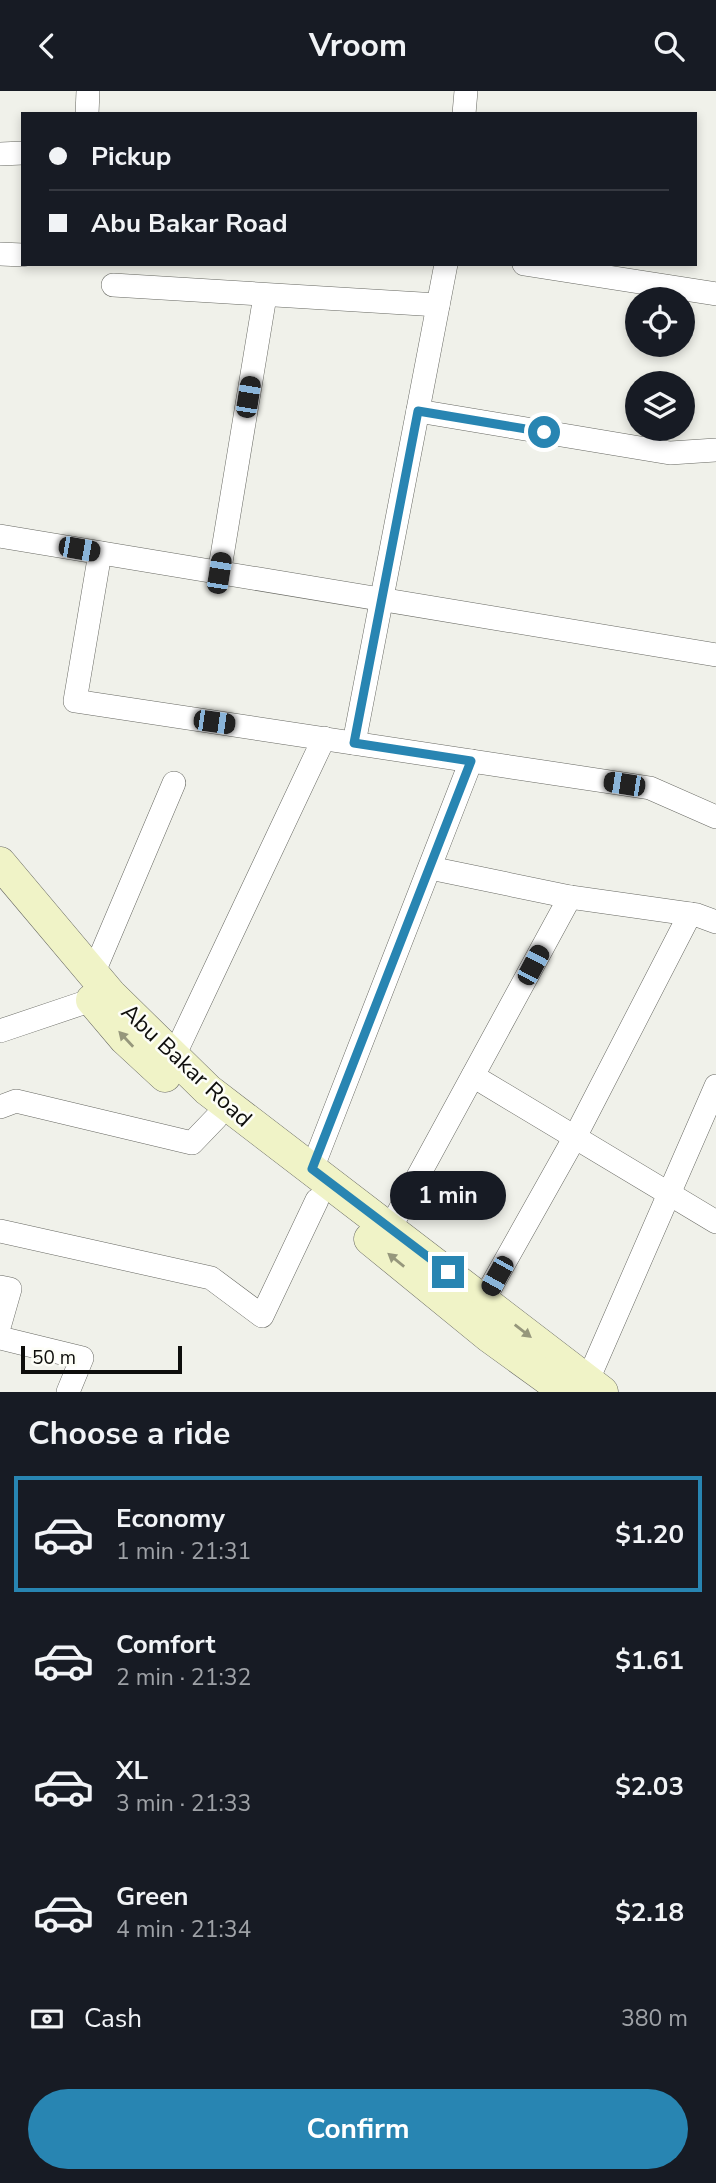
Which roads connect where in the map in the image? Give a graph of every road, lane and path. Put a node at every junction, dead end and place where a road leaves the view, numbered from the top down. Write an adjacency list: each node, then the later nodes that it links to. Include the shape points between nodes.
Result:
1 (88, 91): 3 (street)
2 (466, 91): 4 (street)
3 (88, 112)
4 (464, 112)
5 (21, 153): 6 (street)
6 (0, 154)
7 (0, 254): 8 (street)
8 (21, 255)
9 (446, 266): 15 (street)
10 (551, 266): 11 (street)
11 (631, 272): 13 (street)
12 (113, 285): 14 (street)
13 (716, 294)
14 (265, 296): 15 (street); 20 (street)
15 (438, 305): 16 (street)
16 (418, 411): 17 (street, via 670,453); 21 (street)
17 (716, 450)
18 (0, 536): 19 (street)
19 (100, 553): 20 (street); 23 (street, via 75,701)
20 (219, 573): 21 (street)
21 (382, 600): 22 (street); 24 (street)
22 (716, 655)
23 (324, 738): 24 (street); 36 (street)
24 (354, 743): 25 (street)
25 (471, 761): 27 (street, via 650,787); 29 (street)
26 (174, 783): 34 (street)
27 (716, 817)
28 (0, 863): 34 (main road, Abu Bakar Road)
29 (429, 868): 31 (street); 42 (street)
30 (0, 893): 34 (main road, Abu Bakar Road)
31 (570, 897): 32 (street); 37 (street)
32 (690, 914): 33 (street); 41 (street)
33 (716, 922)
34 (93, 987): 35 (street); 36 (main road, Abu Bakar Road)
35 (0, 1031)
36 (165, 1064): 40 (main road, Abu Bakar Road); 42 (main road, Abu Bakar Road)
37 (473, 1076): 41 (street); 47 (street)
38 (716, 1086): 43 (street)
39 (0, 1107): 40 (street, via 16,1101 192,1143)
40 (216, 1118): 44 (main road, Abu Bakar Road)
41 (575, 1137): 43 (street); 50 (street)
42 (312, 1169): 45 (main road, Abu Bakar Road)
43 (668, 1193): 46 (street); 53 (street)
44 (317, 1200): 45 (main road, Abu Bakar Road); 48 (street, via 262,1316 211,1278)
45 (353, 1213): 47 (main road, Abu Bakar Road); 53 (main road, Abu Bakar Road, one-way to 45, via 490,1337)
46 (716, 1222)
47 (390, 1228): 50 (main road, Abu Bakar Road)
48 (0, 1231)
49 (0, 1287): 51 (street, via 10,1289)
50 (484, 1300): 53 (main road, Abu Bakar Road, one-way to 53)
51 (0, 1324)
52 (0, 1338): 54 (street, via 82,1358)
53 (585, 1389)
54 (68, 1392)

